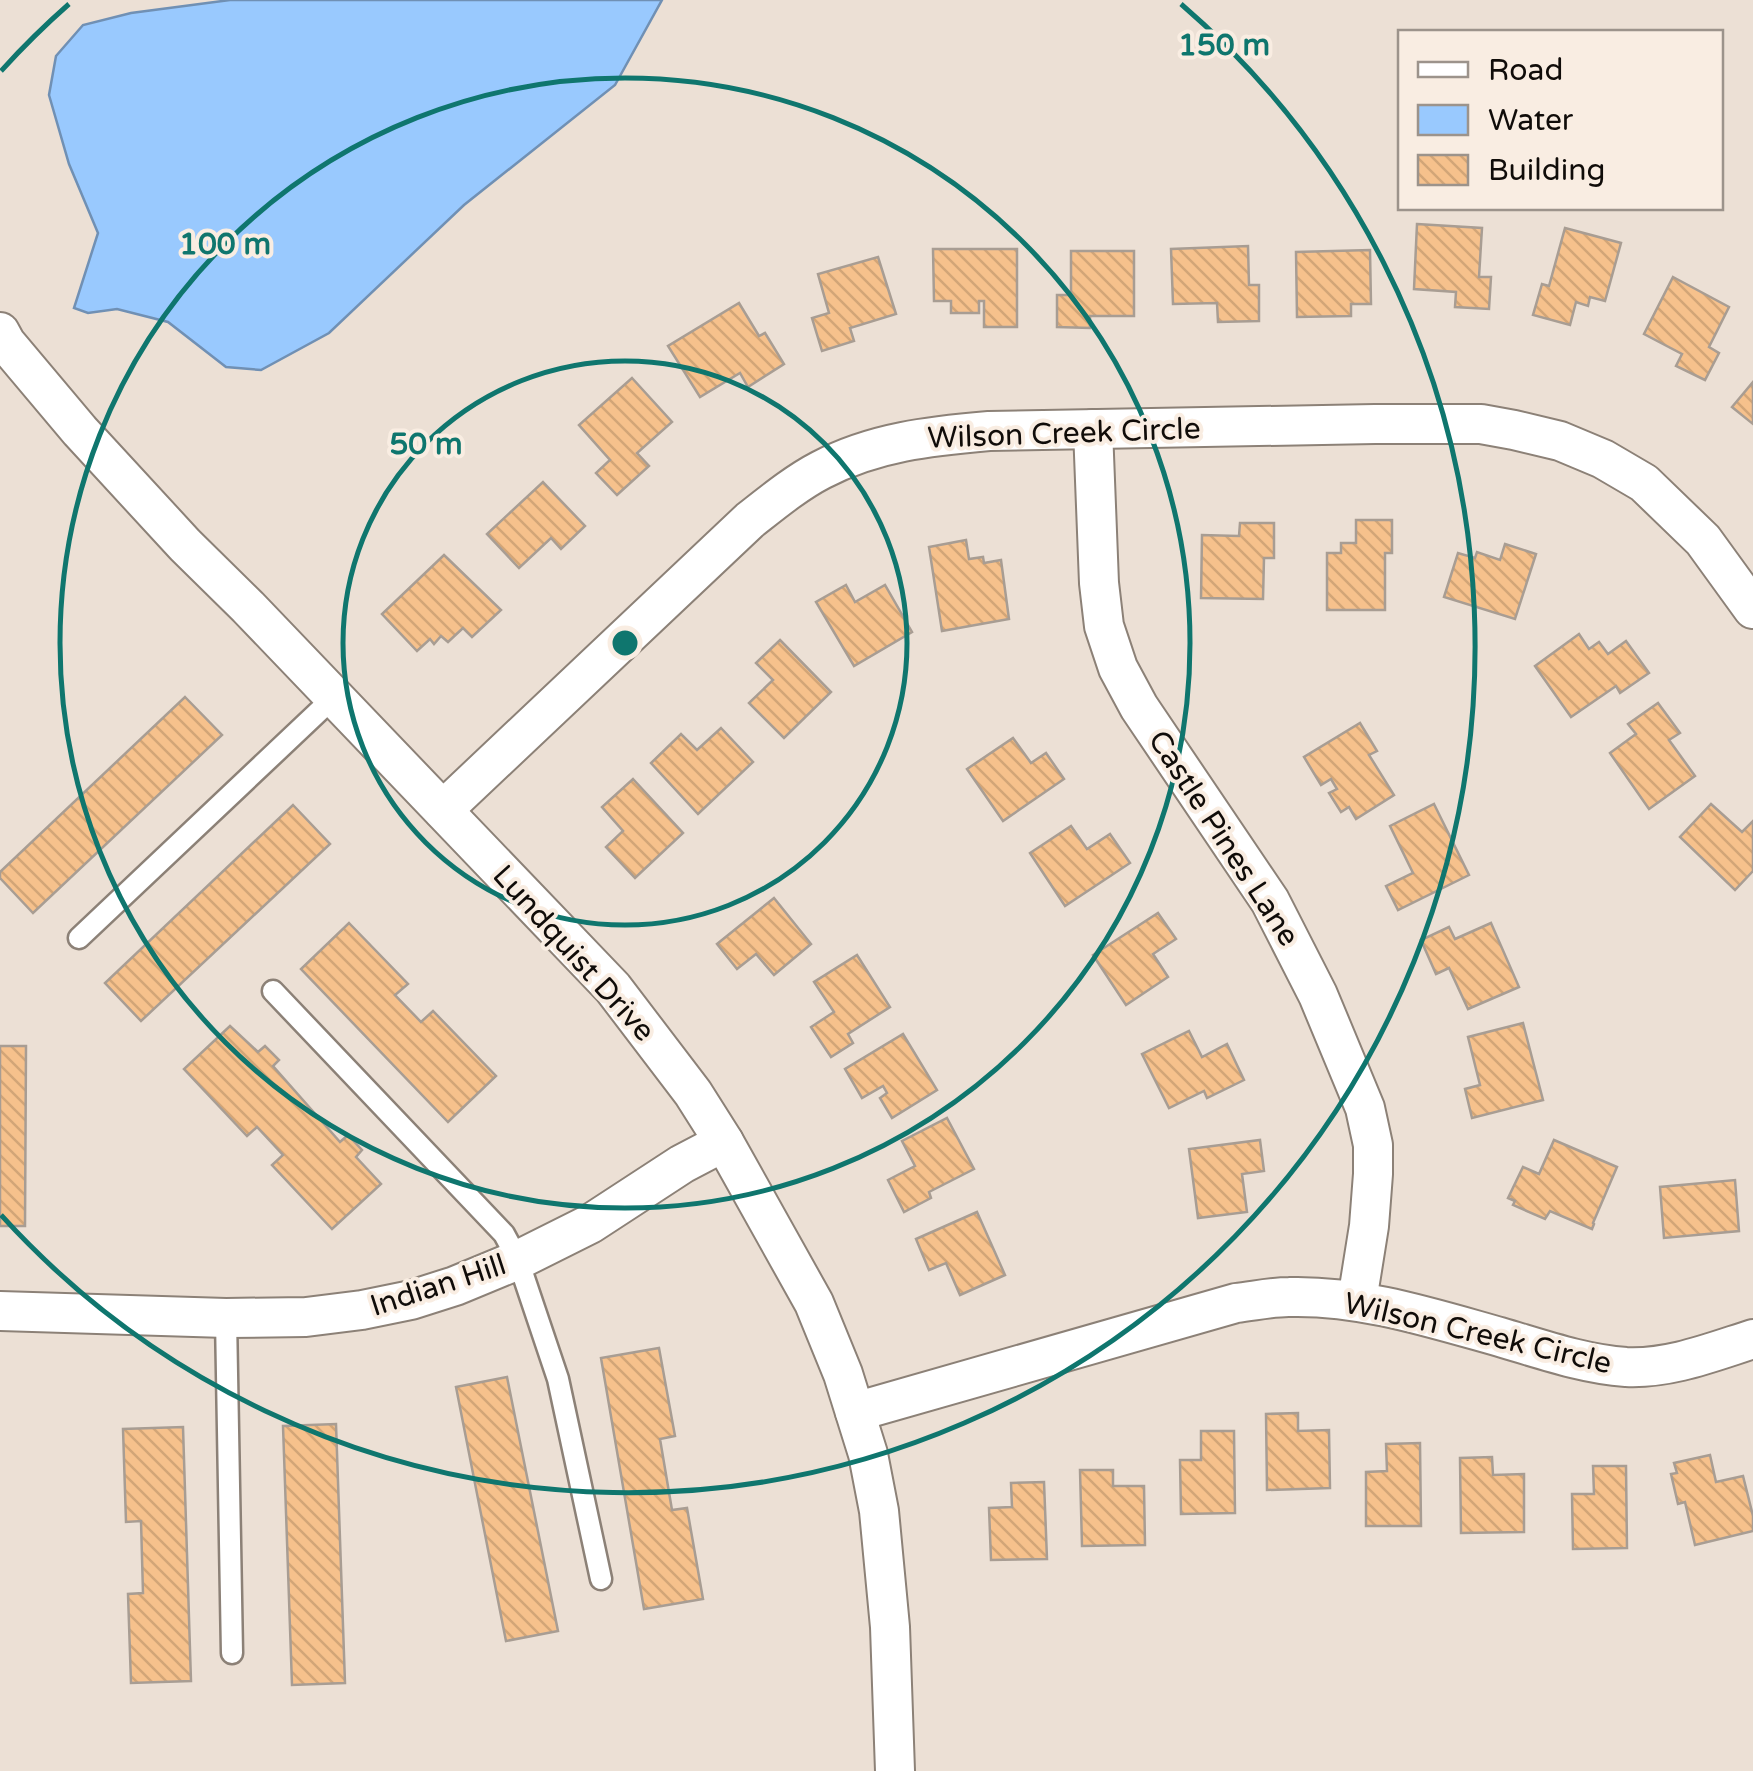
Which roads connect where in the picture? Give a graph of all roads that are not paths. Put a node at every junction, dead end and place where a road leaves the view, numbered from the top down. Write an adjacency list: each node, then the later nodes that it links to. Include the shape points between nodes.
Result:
1 (0, 332): 4 (street, Lundquist Drive, via 93,445)
2 (1093, 429): 3 (street, Wilson Creek Circle, via 1481,424 1560,441 1644,482 1703,540); 5 (street, Wilson Creek Circle, via 928,436 860,452 820,470 750,520); 10 (street, Castle Pines Lane, via 1099,583 1118,668 1278,914 1365,1108 1373,1174)
3 (1753, 609)
4 (334, 697): 5 (street, Lundquist Drive); 6 (lane)
5 (443, 810): 8 (street, Lundquist Drive, via 613,988)
6 (79, 938)
7 (273, 991): 9 (lane, via 504,1234)
8 (724, 1142): 9 (street, Indian Hill); 14 (street, Lundquist Drive, via 814,1303)
9 (518, 1260): 12 (street, Indian Hill, via 426,1296 362,1310); 15 (lane, via 558,1378)
10 (1357, 1302): 13 (street, Wilson Creek Circle, via 1626,1367 1688,1360); 14 (street, Wilson Creek Circle, via 1286,1296 1236,1303)
11 (0, 1311): 12 (street, Indian Hill)
12 (226, 1318): 16 (lane)
13 (1753, 1339)
14 (855, 1412): 17 (street, Lundquist Drive, via 879,1511)
15 (601, 1579)
16 (232, 1653)
17 (894, 1771)

